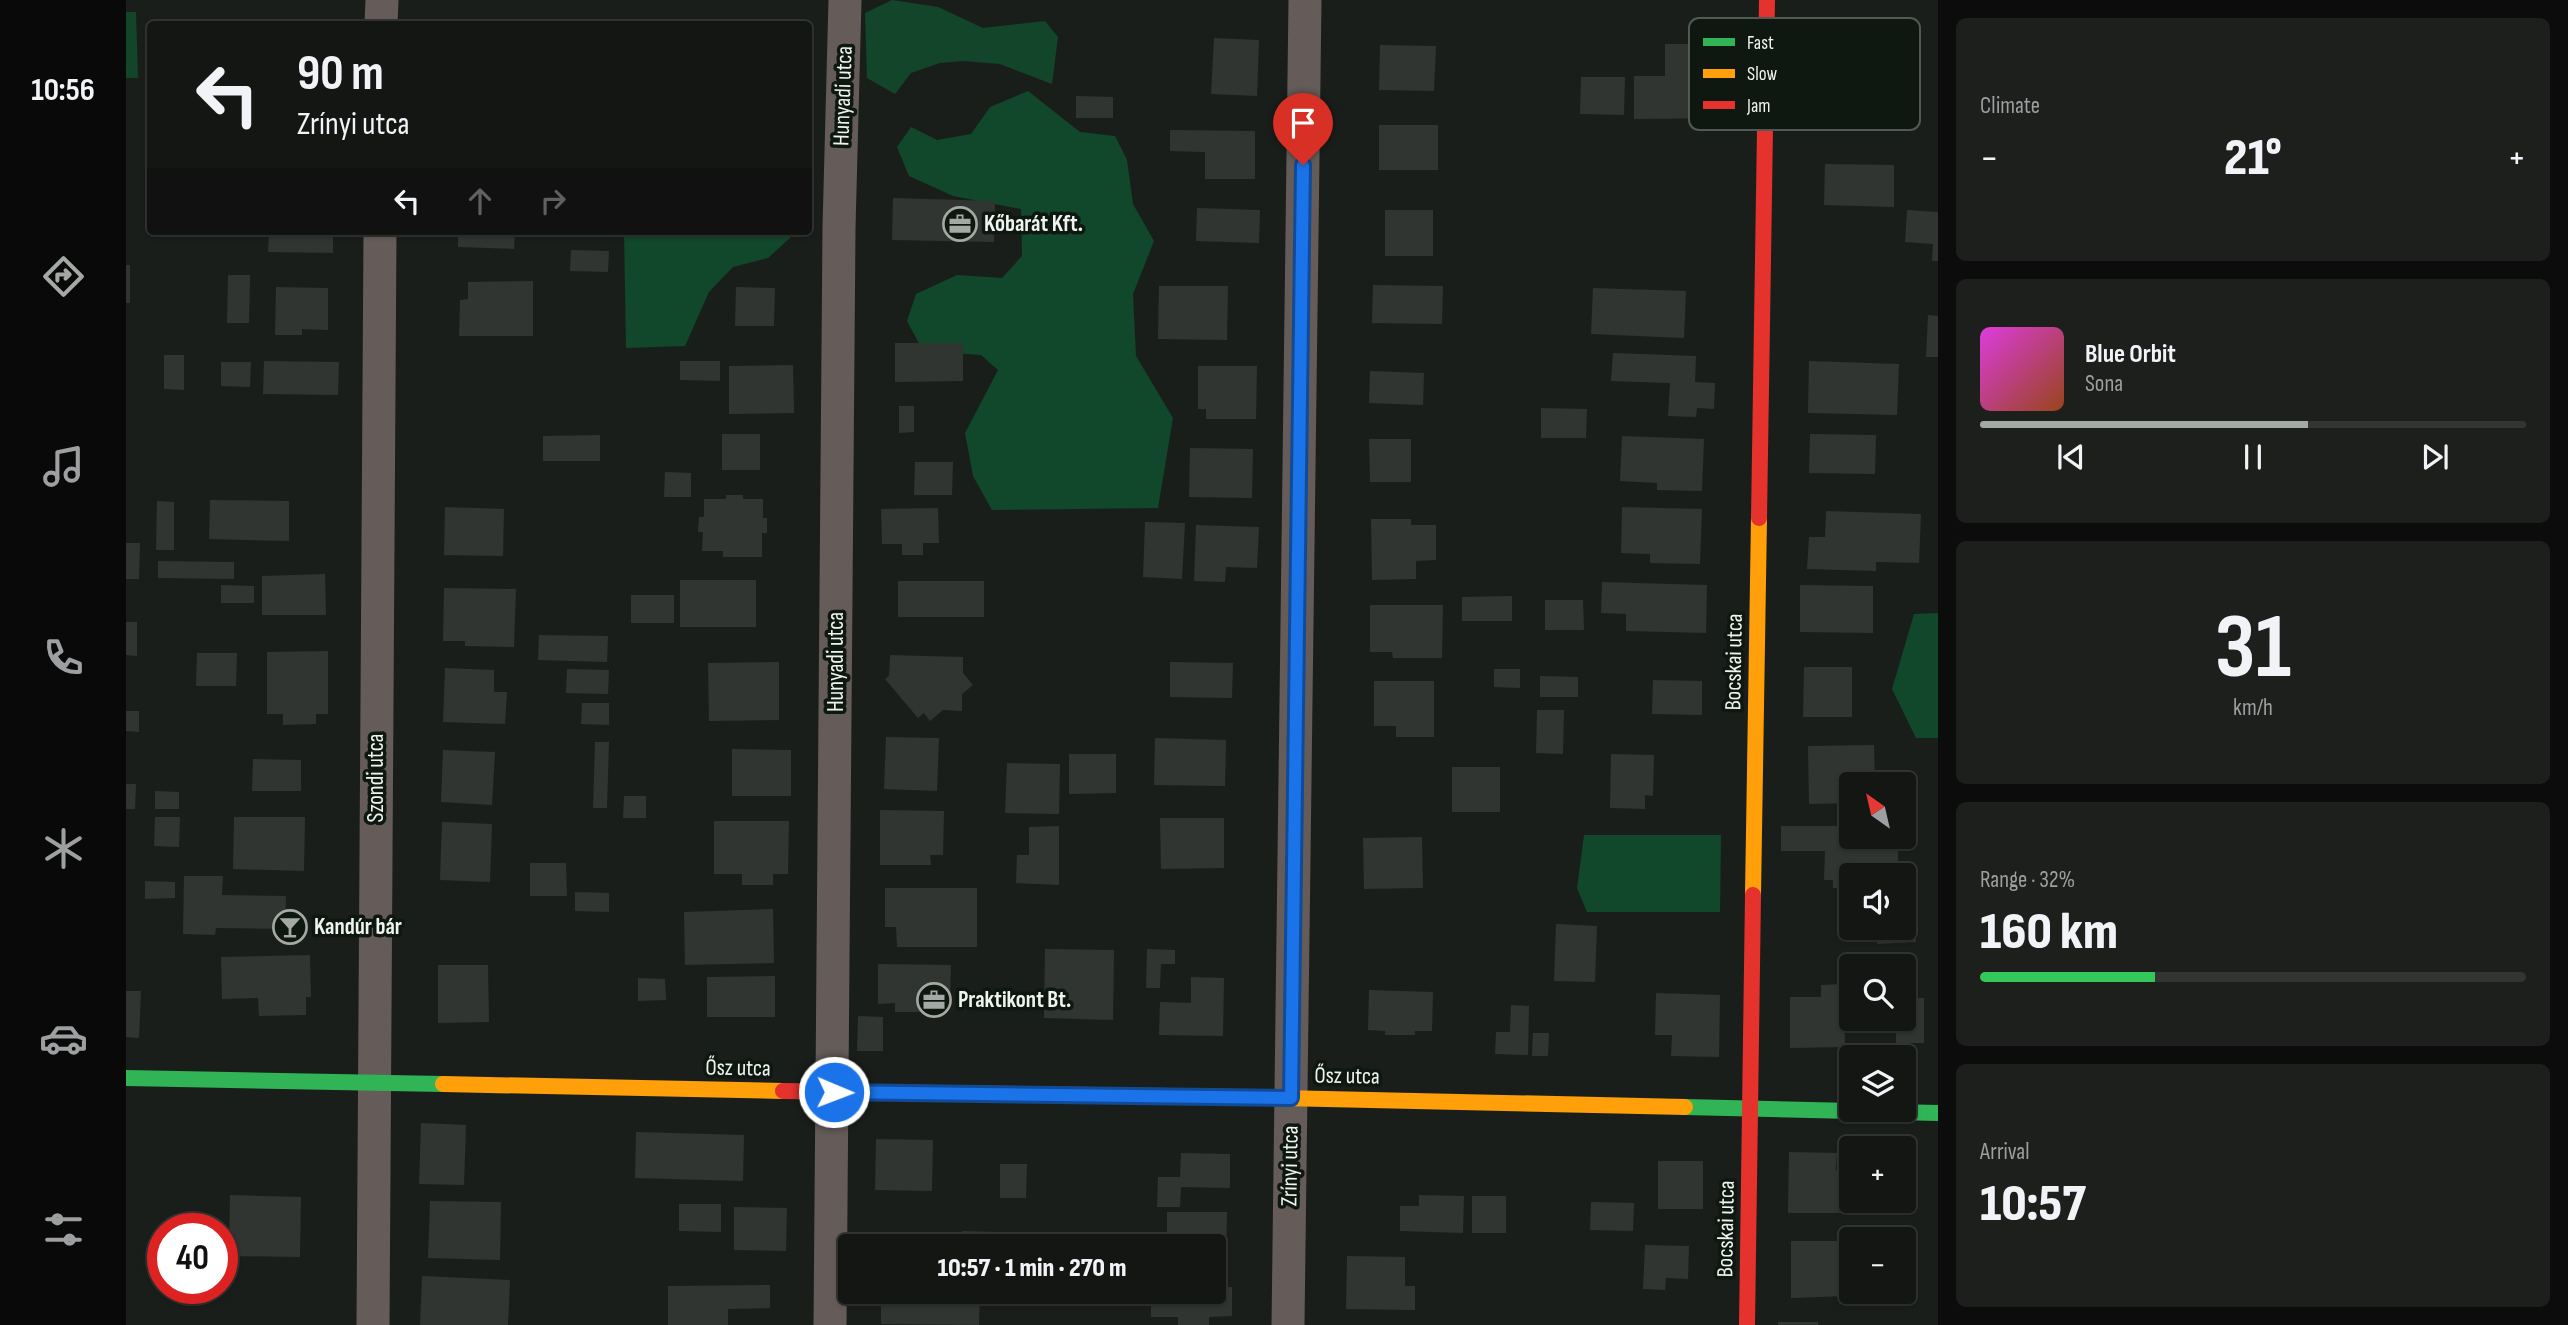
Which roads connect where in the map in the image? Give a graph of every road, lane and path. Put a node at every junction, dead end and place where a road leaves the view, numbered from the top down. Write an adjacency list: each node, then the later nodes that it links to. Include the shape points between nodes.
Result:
1 (382, 0): 6 (street)
2 (845, 0): 11 (street, Hunyadi utca, via 839,228)
3 (1305, 0): 12 (street, Zrínyi utca)
4 (1767, 0): 5 (street, Bocskai utca)
5 (1767, 18)
6 (382, 21)
7 (1765, 130): 13 (street, Bocskai utca)
8 (380, 235): 10 (street, Szondi utca)
9 (126, 1078): 10 (street, Ősz utca)
10 (374, 1084): 11 (street, Ősz utca); 15 (street, Szondi utca)
11 (834, 1092): 12 (street, Ősz utca); 16 (street, Hunyadi utca)
12 (1291, 1098): 13 (street, Ősz utca); 17 (street, Zrínyi utca)
13 (1751, 1106): 14 (street, Ősz utca); 18 (street, Bocskai utca)
14 (1938, 1113)
15 (373, 1325)
16 (830, 1325)
17 (1288, 1325)
18 (1747, 1325)

